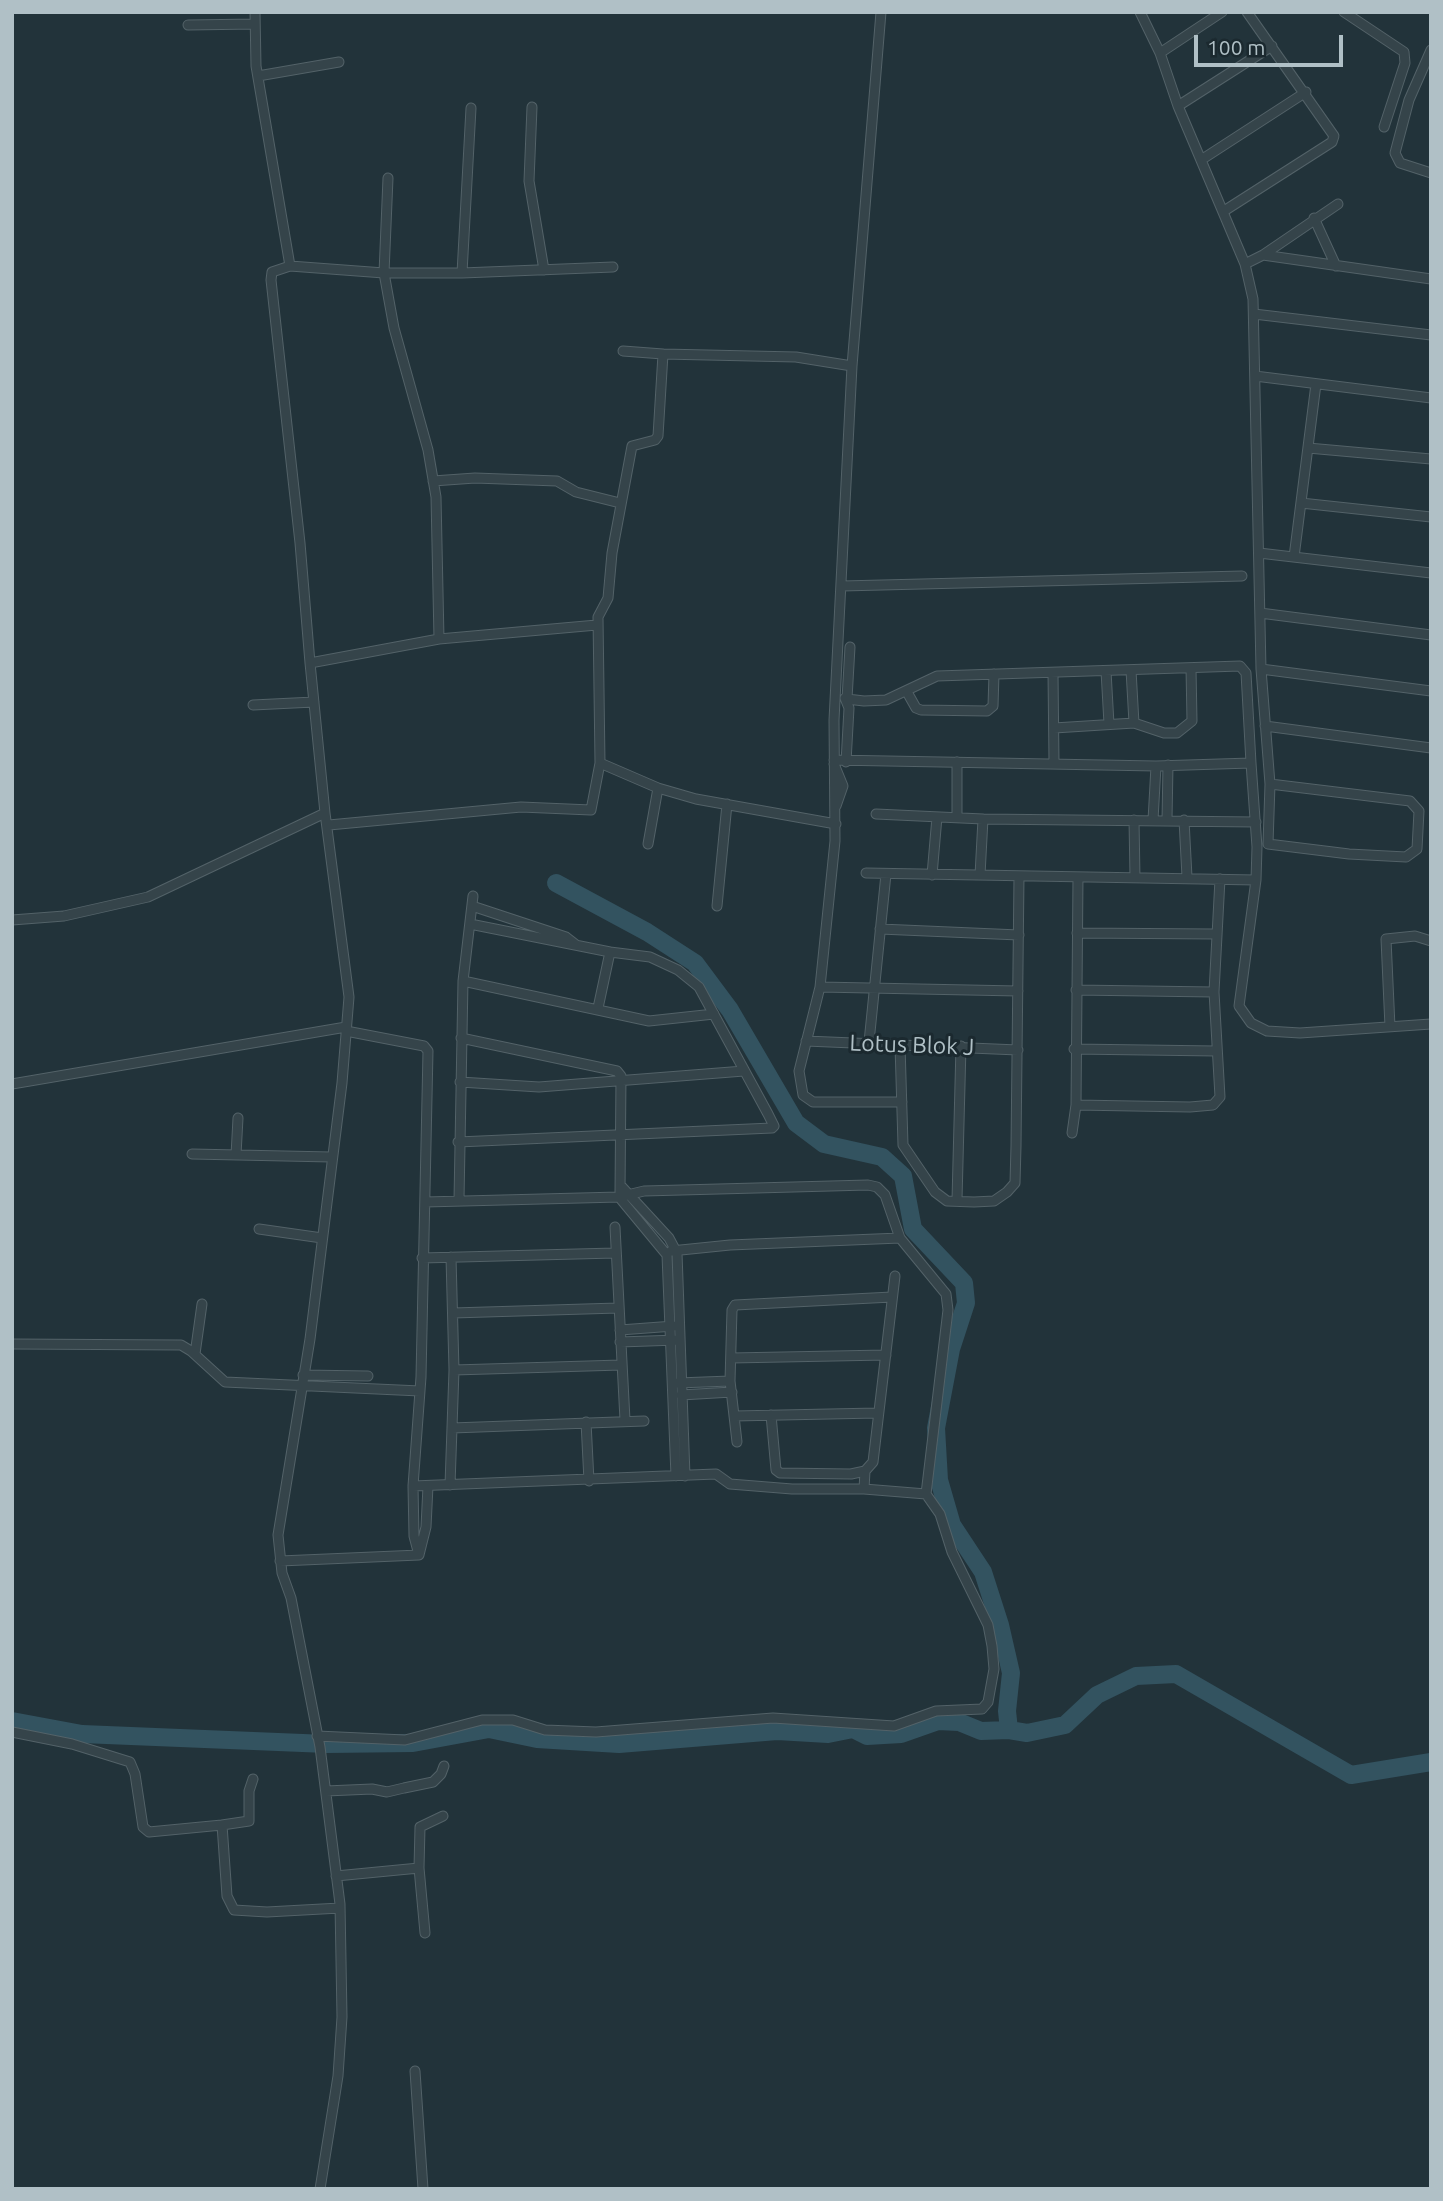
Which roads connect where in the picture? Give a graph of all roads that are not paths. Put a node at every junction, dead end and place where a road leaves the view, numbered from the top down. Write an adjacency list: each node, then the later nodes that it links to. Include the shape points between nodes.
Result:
1 (255, 12): 7 (street)
2 (881, 12): 38 (street)
3 (1139, 12): 11 (street)
4 (1222, 12): 11 (street)
5 (1247, 12): 9 (street)
6 (1343, 12): 18 (street, via 1404,52 1405,63)
7 (255, 24): 8 (street); 13 (street)
8 (188, 25)
9 (1272, 47): 14 (street); 15 (street)
10 (1431, 50): 20 (street, via 1409,100 1395,153 1401,163)
11 (1160, 53): 15 (street)
12 (339, 62): 13 (street)
13 (258, 76): 28 (street)
14 (1306, 92): 19 (street); 23 (street, via 1332,128 1332,142)
15 (1178, 106): 19 (street)
16 (532, 107): 30 (street, via 529,181)
17 (471, 108): 32 (street)
18 (1384, 127)
19 (1201, 160): 23 (street)
20 (1431, 173)
21 (388, 178): 31 (street)
22 (1338, 204): 24 (street)
23 (1224, 211): 26 (street)
24 (1314, 218): 25 (street); 27 (street)
25 (1263, 255): 26 (street); 27 (street)
26 (1245, 264): 34 (street)
27 (1336, 266): 33 (street)
28 (290, 267): 31 (street); 58 (street, via 272,272 271,280)
29 (613, 267): 30 (street)
30 (544, 270): 32 (street)
31 (384, 273): 32 (street); 44 (street)
32 (462, 273)
33 (1431, 279)
34 (1254, 314): 35 (street); 39 (street)
35 (1431, 335)
36 (623, 351): 37 (street)
37 (663, 354): 38 (street, via 796,357); 45 (street, via 658,436 632,446)
38 (852, 366): 52 (street)
39 (1255, 376): 40 (street); 48 (street)
40 (1316, 384): 41 (street); 42 (street)
41 (1431, 398)
42 (1308, 448): 43 (street); 46 (street)
43 (1431, 459)
44 (433, 481): 45 (street, via 549,480); 56 (street)
45 (620, 503): 54 (street, via 608,598)
46 (1301, 503): 47 (street); 49 (street)
47 (1431, 517)
48 (1259, 553): 49 (street); 53 (street)
49 (1294, 557): 50 (street)
50 (1431, 573)
51 (1242, 576): 52 (street)
52 (842, 586): 65 (street)
53 (1260, 613): 55 (street); 60 (street)
54 (599, 617): 56 (street); 79 (street)
55 (1431, 635)
56 (439, 639): 58 (street)
57 (850, 647): 68 (street)
58 (310, 663): 69 (street)
59 (1191, 668): 61 (street); 71 (street, via 1192,721 1185,729 1164,733); 81 (street, via 1240,666 1245,673)
60 (1261, 669): 66 (street); 73 (street)
61 (1131, 670): 62 (street); 71 (street)
62 (1106, 671): 63 (street); 72 (street)
63 (1053, 673): 64 (street); 74 (street)
64 (995, 674): 67 (street, via 926,678); 67 (street, via 993,706 987,711 921,710)
65 (835, 690): 68 (street); 76 (street)
66 (1431, 691)
67 (907, 692): 68 (street, via 886,700)
68 (847, 699): 77 (street)
69 (314, 702): 70 (street); 87 (street)
70 (253, 705)
71 (1133, 723): 72 (street)
72 (1109, 724): 74 (street)
73 (1265, 726): 75 (street); 84 (street)
74 (1054, 728): 80 (street)
75 (1431, 748)
76 (834, 761): 77 (street); 97 (street, via 843,786 835,809)
77 (846, 762): 78 (street)
78 (957, 762): 80 (street); 89 (street)
79 (600, 763): 85 (street); 98 (street, via 587,813 521,807)
80 (1054, 763): 83 (street)
81 (1251, 763): 82 (street); 96 (street)
82 (1168, 765): 83 (street); 94 (street)
83 (1156, 766): 93 (street)
84 (1270, 784): 84 (street, via 1410,801 1419,811 1418,849 1406,857 1268,844)
85 (652, 786): 86 (street); 99 (street)
86 (727, 804): 97 (street); 110 (street)
87 (325, 813): 98 (street); 111 (street, via 148,897 64,916)
88 (876, 814): 90 (street)
89 (957, 816): 90 (street); 91 (street)
90 (937, 817): 102 (street)
91 (983, 819): 92 (street); 103 (street)
92 (1134, 820): 93 (street); 107 (street)
93 (1153, 820): 94 (street)
94 (1167, 820): 95 (street)
95 (1184, 820): 96 (street); 106 (street)
96 (1256, 822): 109 (street)
97 (836, 824): 121 (street)
98 (329, 825): 130 (street, via 349,997)
99 (648, 844)
100 (866, 873): 101 (street)
101 (886, 874): 102 (street); 113 (street)
102 (932, 875): 103 (street)
103 (980, 875): 104 (street)
104 (1019, 876): 105 (street); 116 (street)
105 (1078, 877): 107 (street); 114 (street)
106 (1187, 877): 107 (street); 108 (street)
107 (1135, 878)
108 (1220, 879): 109 (street); 115 (street)
109 (1256, 880): 129 (street, via 1240,1006 1251,1023 1267,1031 1300,1033)
110 (717, 906)
111 (12, 920)
112 (470, 924): 118 (street); 118 (street, via 472,901); 120 (street)
113 (880, 929): 116 (street); 122 (street)
114 (1077, 933): 115 (street); 123 (street)
115 (1215, 934): 125 (street)
116 (1019, 935): 124 (street)
117 (1431, 941): 129 (street, via 1415,936 1386,939)
118 (576, 945): 119 (street)
119 (610, 952): 126 (street); 127 (street, via 650,957 678,970 699,987)
120 (463, 981): 126 (street); 131 (street)
121 (820, 987): 122 (street); 132 (street)
122 (875, 989): 124 (street); 133 (street)
123 (1076, 990): 125 (street); 136 (street)
124 (1018, 991): 137 (street)
125 (1214, 992): 138 (street)
126 (598, 1008): 127 (street, via 649,1021)
127 (714, 1014): 139 (street)
128 (1431, 1024): 129 (street)
129 (1390, 1027)
130 (346, 1029): 142 (street); 151 (street); 156 (street, via 427,1048)
131 (461, 1038): 140 (street, via 612,1068); 141 (street)
132 (806, 1041): 133 (street, Lotus Blok J); 143 (street, via 799,1071 803,1094 813,1102)
133 (869, 1042): 134 (street, Lotus Blok J)
134 (900, 1045): 135 (street, Lotus Blok J); 143 (street)
135 (961, 1046): 137 (street, Lotus Blok J); 155 (street)
136 (1074, 1049): 138 (street); 144 (street)
137 (1018, 1050): 155 (street, via 1015,1183 994,1201)
138 (1216, 1051): 144 (street, via 1220,1097 1213,1105)
139 (744, 1071): 140 (street); 147 (street, via 772,1128)
140 (621, 1080): 141 (street, via 539,1087); 147 (street)
141 (460, 1082): 148 (street)
142 (12, 1084)
143 (902, 1102): 155 (street, via 903,1146 934,1192 947,1201)
144 (1076, 1105): 146 (street)
145 (237, 1118): 150 (street)
146 (1072, 1133)
147 (621, 1137): 148 (street); 152 (street)
148 (458, 1142): 154 (street)
149 (192, 1154): 150 (street)
150 (236, 1155): 151 (street)
151 (331, 1157): 159 (street)
152 (625, 1190): 153 (street); 160 (street, via 869,1185 885,1195); 161 (street)
153 (619, 1197): 154 (street); 161 (street)
154 (459, 1200): 156 (street)
155 (957, 1200)
156 (425, 1202): 164 (street)
157 (615, 1227): 162 (street)
158 (259, 1228): 159 (street)
159 (322, 1238): 183 (street)
160 (900, 1238): 161 (street); 206 (street, via 946,1294 948,1310)
161 (671, 1251): 170 (street); 171 (street)
162 (615, 1253): 163 (street); 168 (street)
163 (451, 1257): 164 (street); 169 (street)
164 (422, 1258): 187 (street)
165 (895, 1276): 166 (street)
166 (892, 1297): 178 (street); 179 (street, via 735,1305)
167 (202, 1304): 177 (street)
168 (618, 1308): 169 (street); 172 (street)
169 (453, 1313): 181 (street)
170 (671, 1326): 171 (street); 172 (street); 173 (street)
171 (682, 1326): 174 (street)
172 (620, 1330): 175 (street)
173 (672, 1339): 174 (street); 175 (street); 185 (street)
174 (683, 1340): 186 (street)
175 (621, 1342): 180 (street)
176 (12, 1344): 177 (street, via 181,1345)
177 (195, 1354): 183 (street, via 225,1381)
178 (886, 1355): 179 (street); 191 (street)
179 (731, 1358): 184 (street)
180 (621, 1365): 181 (street); 194 (street)
181 (454, 1370): 197 (street)
182 (368, 1376): 183 (street)
183 (302, 1379): 187 (street); 208 (street, via 280,1521)
184 (730, 1381): 186 (street); 188 (street)
185 (673, 1383): 186 (street); 189 (street)
186 (684, 1384): 190 (street)
187 (420, 1391): 203 (street)
188 (732, 1392): 190 (street); 193 (street)
189 (673, 1394): 190 (street); 200 (street)
190 (684, 1395): 200 (street)
191 (877, 1413): 192 (street); 199 (street, via 873,1462)
192 (771, 1415): 193 (street); 199 (street, via 780,1473)
193 (734, 1416): 198 (street)
194 (625, 1420): 195 (street); 196 (street)
195 (644, 1421)
196 (586, 1422): 197 (street); 201 (street)
197 (452, 1428): 202 (street)
198 (737, 1442)
199 (865, 1471): 205 (street)
200 (681, 1476): 201 (street); 205 (street, via 716,1474 730,1484 792,1489)
201 (589, 1481): 202 (street)
202 (450, 1485): 204 (street)
203 (413, 1486): 204 (street); 207 (street)
204 (428, 1486): 207 (street)
205 (864, 1489): 206 (street)
206 (926, 1494): 210 (street, via 940,1514 951,1552 988,1625 994,1669 988,1702 982,1709 929,1712 894,1726 773,1718 596,1732 482,1720 405,1740)
207 (419, 1555): 208 (street)
208 (280, 1561): 210 (street)
209 (12, 1732): 215 (street, via 130,1762 143,1828 149,1832)
210 (319, 1741): 213 (street)
211 (444, 1766): 213 (street, via 433,1782 387,1792)
212 (253, 1779): 215 (street, via 249,1821)
213 (326, 1791): 217 (street)
214 (443, 1816): 216 (street, via 420,1827)
215 (222, 1825): 218 (street, via 228,1896 234,1910)
216 (419, 1868): 217 (street); 219 (street)
217 (336, 1876): 218 (street)
218 (340, 1908): 221 (street, via 338,2076)
219 (425, 1933)
220 (415, 2071): 222 (street)
221 (320, 2189)
222 (423, 2189)

